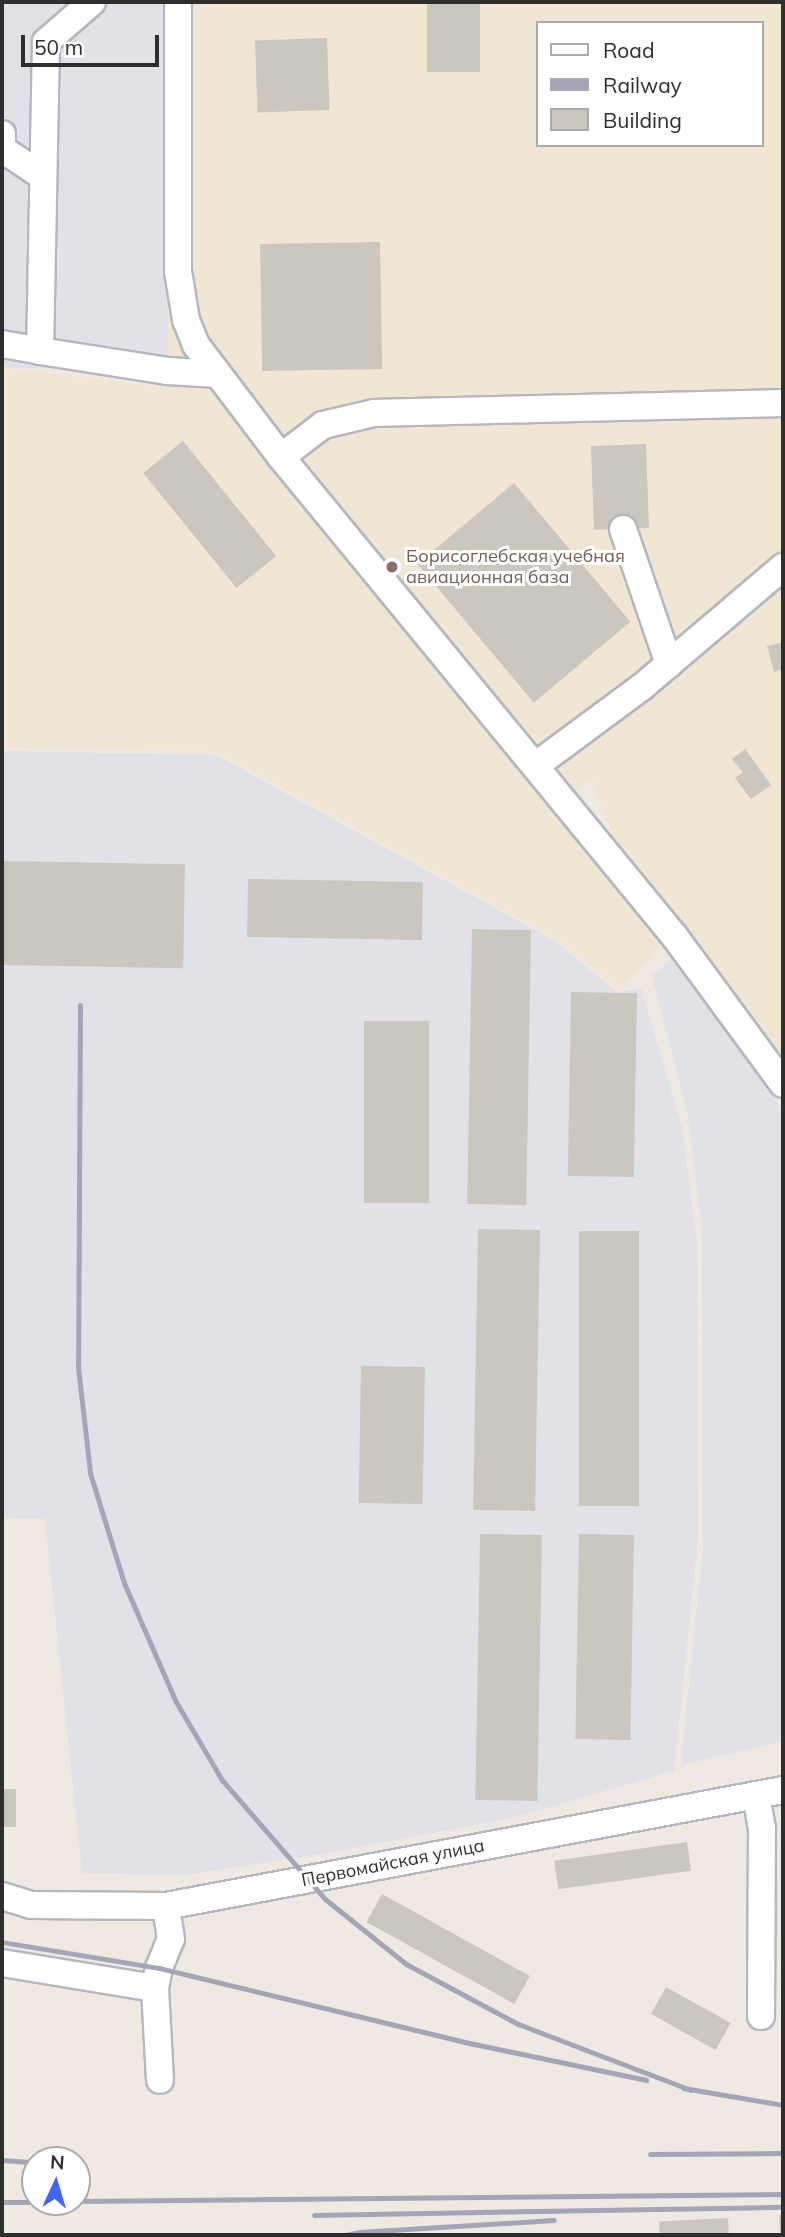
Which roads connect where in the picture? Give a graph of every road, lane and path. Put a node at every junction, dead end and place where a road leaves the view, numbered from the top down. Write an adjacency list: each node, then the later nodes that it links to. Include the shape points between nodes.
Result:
1 (92, 2): 4 (street, via 46,43)
2 (178, 2): 7 (street, via 178,271 191,333)
3 (2, 134): 4 (street, via 2,149)
4 (41, 175): 6 (street)
5 (2, 344): 6 (street)
6 (40, 351): 7 (street)
7 (218, 374): 9 (street)
8 (783, 403): 9 (street, via 374,413 323,425)
9 (281, 457): 13 (street)
10 (623, 529): 12 (street)
11 (783, 567): 12 (street)
12 (669, 664): 13 (street)
13 (535, 766): 14 (street, via 675,937)
14 (783, 1084)
15 (783, 1790): 16 (street, Первомайская улица)
16 (756, 1795): 18 (street, Первомайская улица); 21 (street, via 762,1828)
17 (2, 1896): 18 (street, Первомайская улица, via 32,1905)
18 (166, 1906): 20 (street, via 171,1939)
19 (2, 1964): 20 (street)
20 (155, 1988): 22 (street)
21 (761, 2016)
22 (160, 2080)

